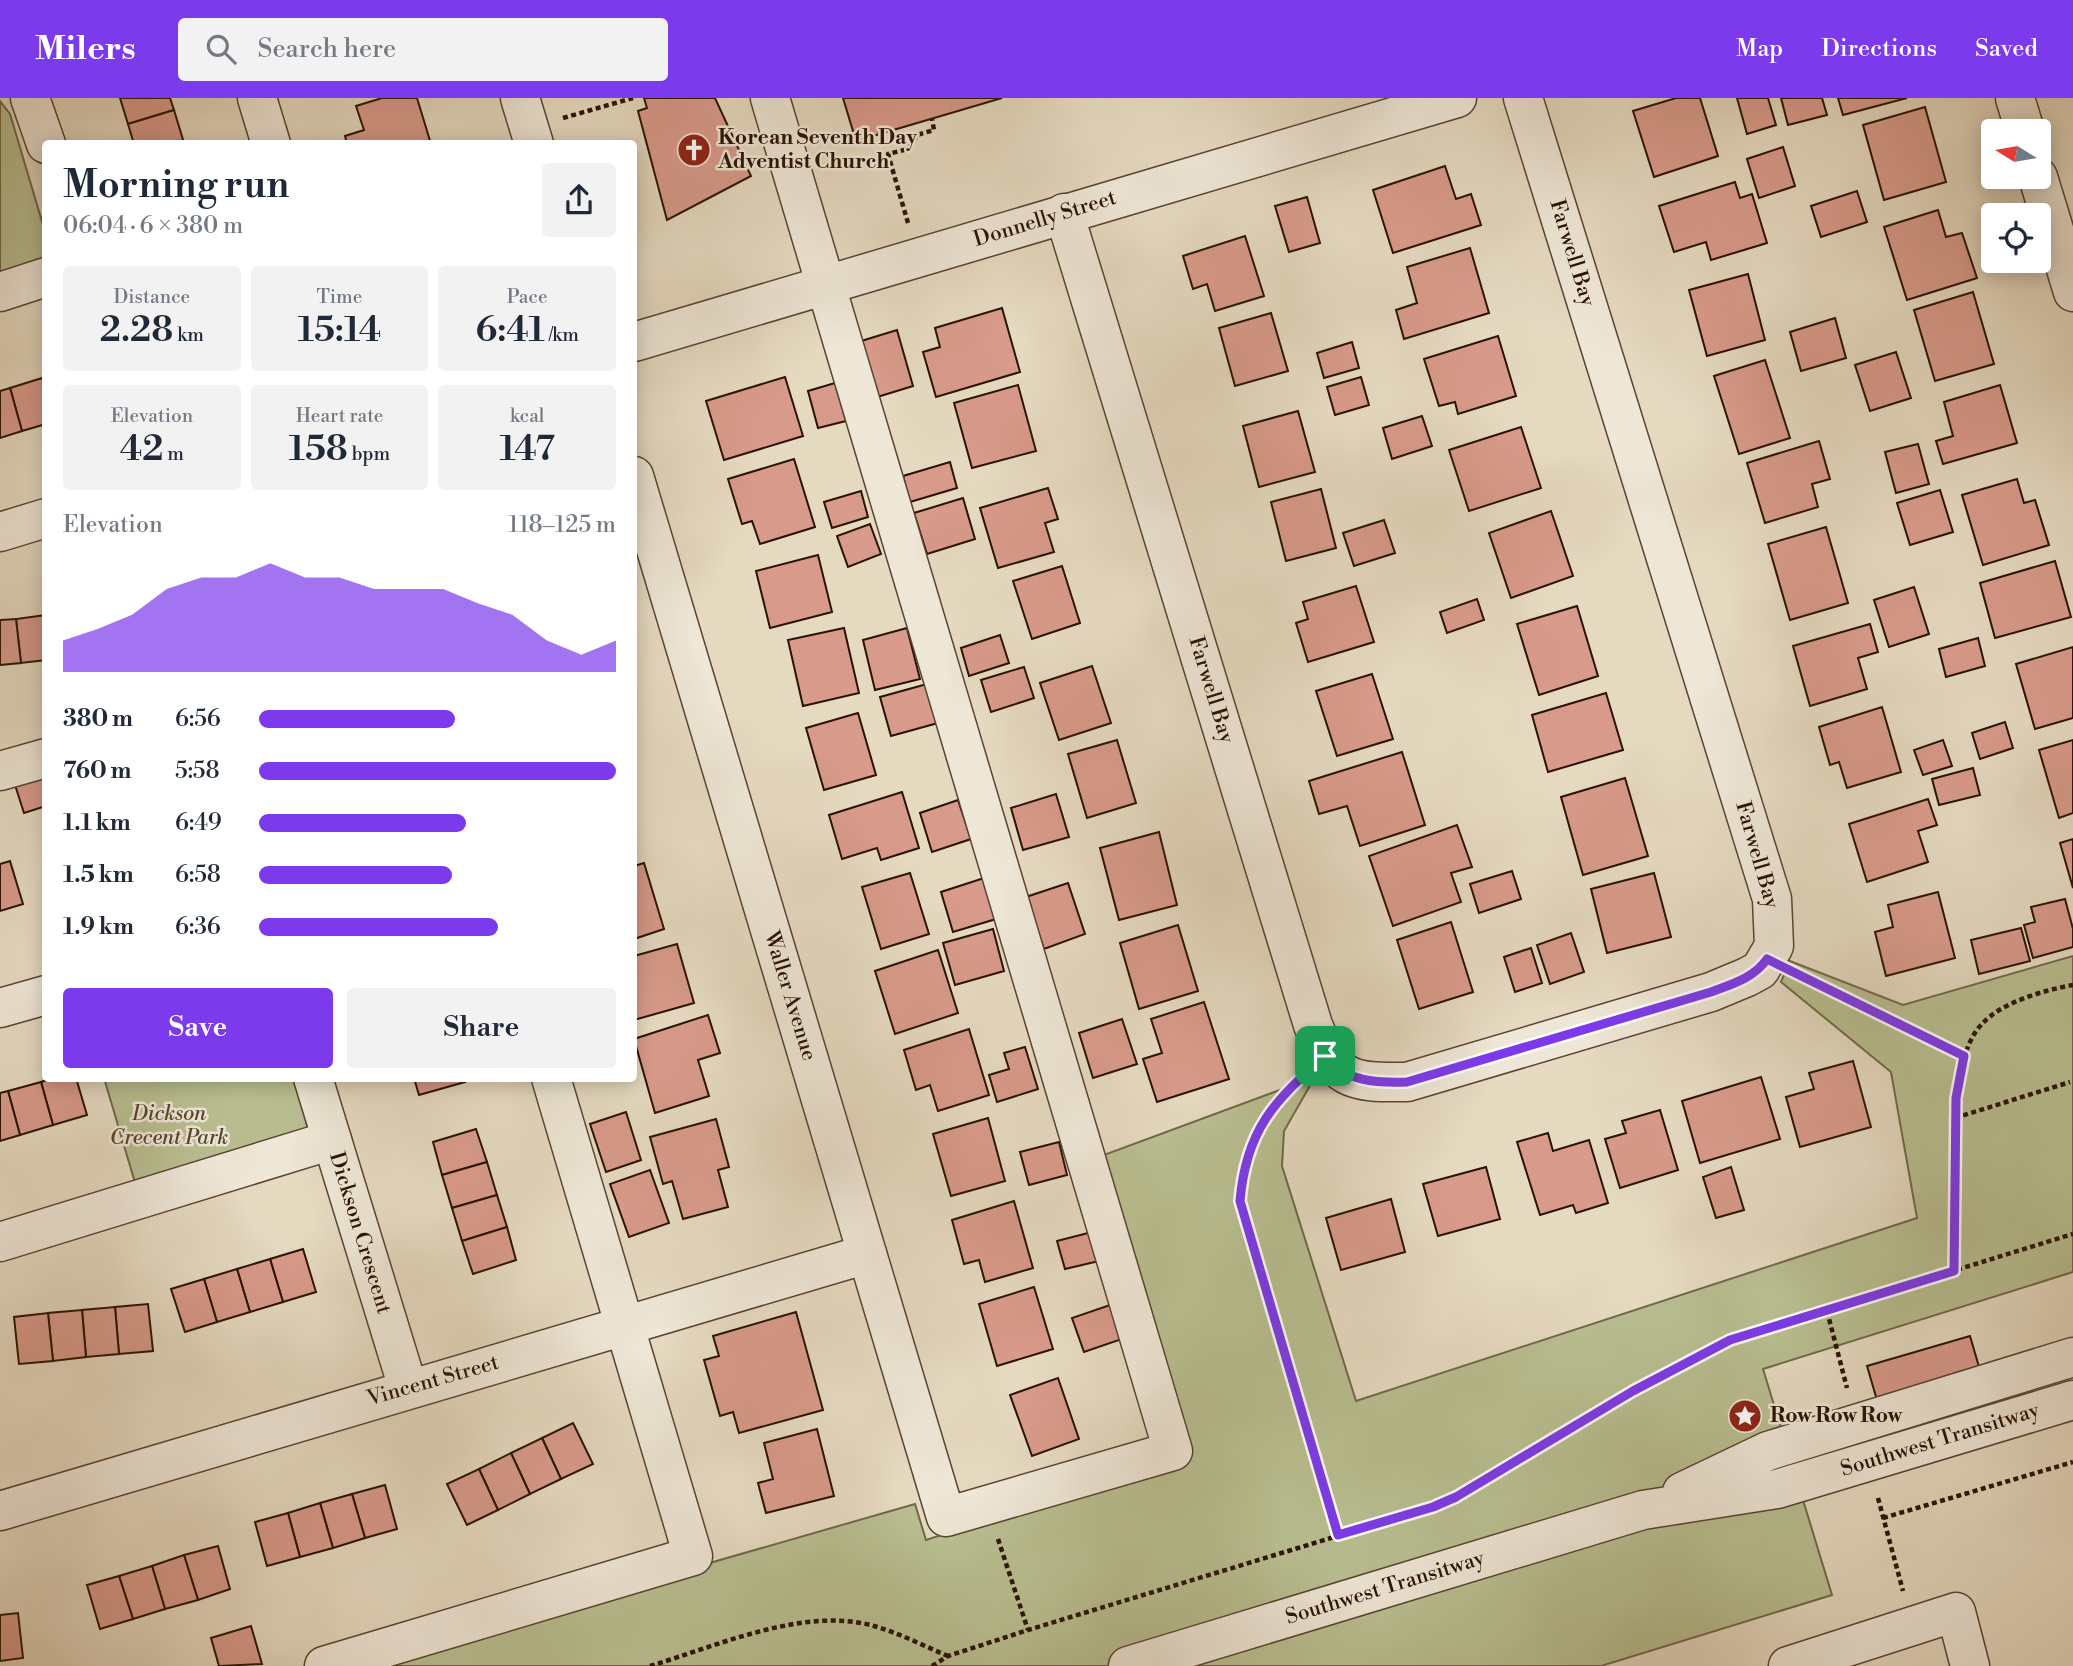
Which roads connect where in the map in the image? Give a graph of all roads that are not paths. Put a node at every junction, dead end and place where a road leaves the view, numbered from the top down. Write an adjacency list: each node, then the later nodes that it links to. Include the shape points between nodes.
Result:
1 (30, 98): 8 (street)
2 (257, 98): 9 (street)
3 (770, 98): 13 (street)
4 (1457, 98): 11 (street, Donnelly Street)
5 (1523, 98): 11 (street, Farwell Bay, via 1772,899 1774,946 1760,970 1711,992 1407,1082 1367,1081 1335,1068 1325,1056)
6 (2015, 98): 7 (street)
7 (2021, 119)
8 (45, 140)
9 (270, 140)
10 (2042, 189): 15 (street)
11 (1064, 213): 13 (street, Donnelly Street)
12 (42, 278): 14 (street)
13 (826, 285): 16 (street, Donnelly Street); 28 (street, Waller Avenue, via 1172,1451 946,1517)
14 (0, 292)
15 (2073, 292)
16 (637, 341)
17 (637, 486): 28 (street, Waller Avenue)
18 (42, 519): 19 (street)
19 (0, 532)
20 (42, 759): 21 (street)
21 (0, 771)
22 (42, 996): 23 (street)
23 (0, 1008)
24 (314, 1082): 26 (street, Dickson Crescent)
25 (552, 1082): 29 (street)
26 (332, 1140): 27 (street); 31 (street, Dickson Crescent)
27 (0, 1242)
28 (867, 1254): 29 (street, Vincent Street)
29 (625, 1325): 31 (street, Vincent Street); 35 (street, via 693,1556)
30 (2073, 1357): 33 (street, Southwest Transitway, via 1768,1451)
31 (408, 1388): 34 (street, Vincent Street)
32 (2073, 1400): 33 (street, Southwest Transitway, via 1777,1489)
33 (1643, 1510): 36 (street, Southwest Transitway)
34 (0, 1511)
35 (324, 1666)
36 (1128, 1666)
37 (1788, 1666): 38 (street, via 1956,1612)
38 (1970, 1666)

